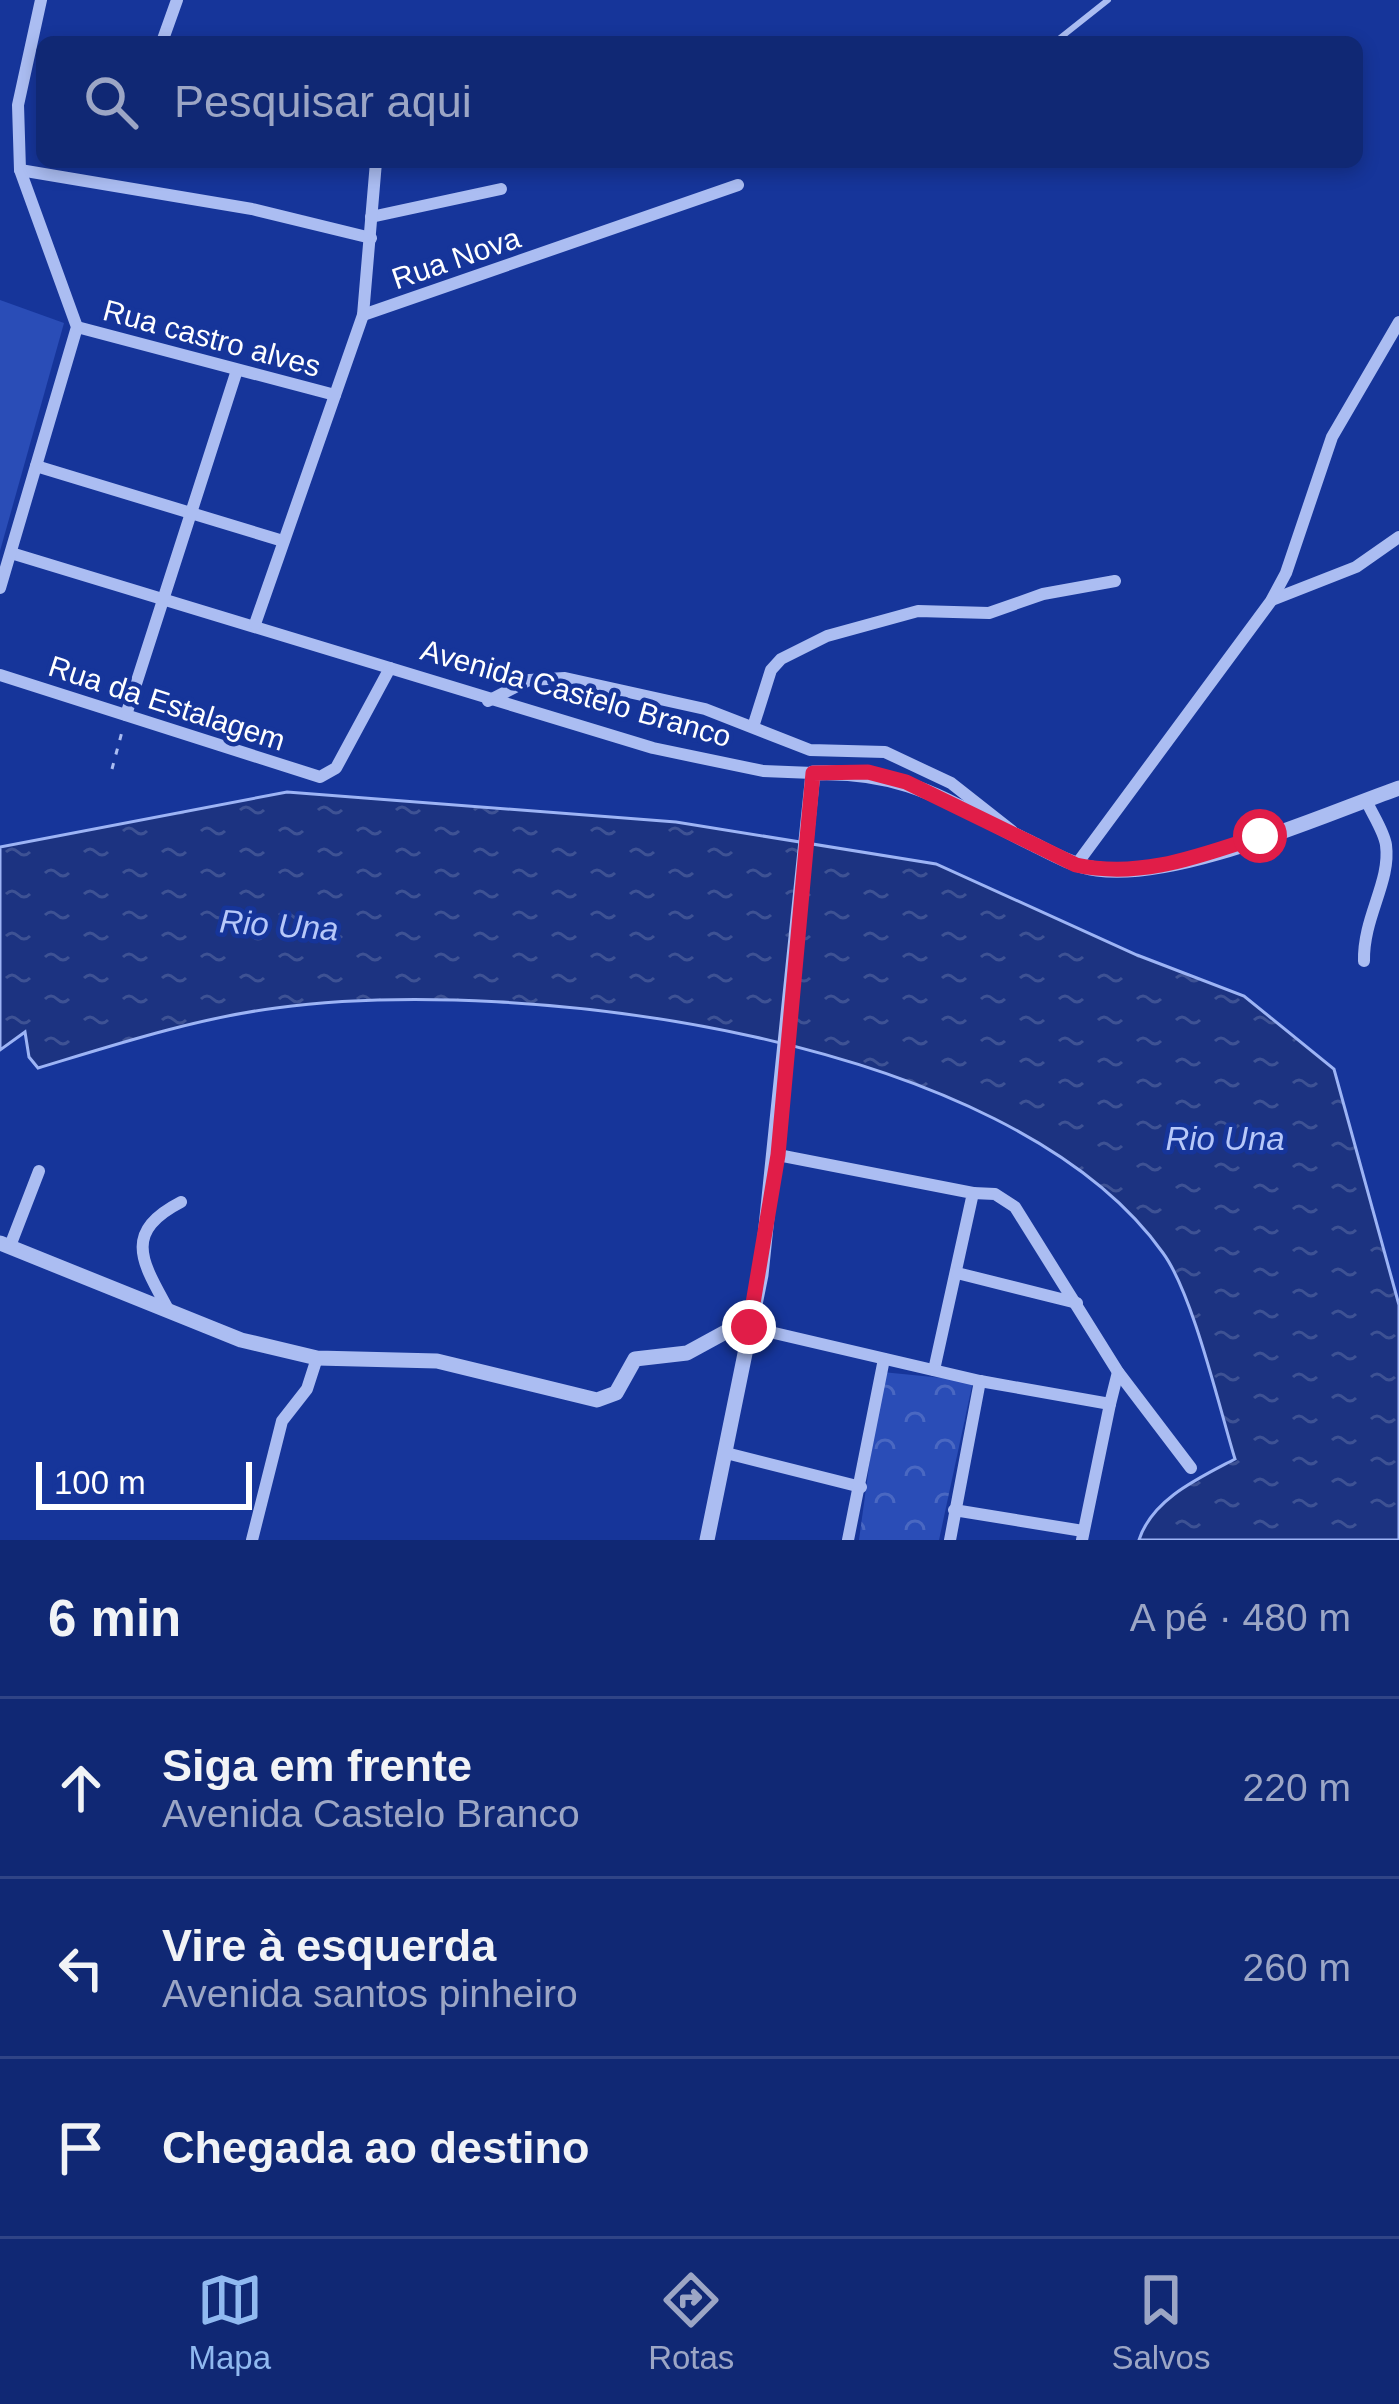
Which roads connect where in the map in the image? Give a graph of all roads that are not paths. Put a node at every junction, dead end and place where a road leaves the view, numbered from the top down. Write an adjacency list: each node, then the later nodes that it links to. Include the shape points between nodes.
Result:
1 (41, 0): 4 (street)
2 (177, 0): 5 (street)
3 (1108, 0): 6 (lane)
4 (37, 36)
5 (165, 36)
6 (1063, 36)
7 (35, 55): 9 (street, via 16,122)
8 (375, 168): 12 (street)
9 (20, 170): 13 (street); 16 (street)
10 (737, 185): 14 (street, Rua Nova)
11 (501, 189): 12 (street)
12 (371, 217): 13 (street)
13 (371, 238): 14 (street)
14 (363, 315): 18 (street, Rua Nova)
15 (1399, 322): 27 (street, via 1332,437)
16 (76, 327): 17 (street, Rua castro alves); 19 (street)
17 (237, 370): 18 (street, Rua castro alves); 20 (street)
18 (334, 395): 22 (street, Rua Nova)
19 (36, 466): 20 (street); 23 (street)
20 (191, 513): 22 (street); 26 (street)
21 (1399, 537): 27 (street, via 1356,567)
22 (284, 541): 28 (street, Rua Nova)
23 (10, 553): 25 (street); 26 (street, Avenida Castelo Branco)
24 (1115, 581): 33 (street, via 989,613 918,611 827,636 772,670)
25 (0, 588)
26 (164, 598): 28 (street, Avenida Castelo Branco); 32 (street)
27 (1271, 601): 39 (street)
28 (255, 624): 29 (street, Avenida Castelo Branco)
29 (390, 668): 31 (street, Avenida Castelo Branco); 32 (street, Rua da Estalagem, via 336,767 320,776)
30 (0, 675): 32 (street, Rua da Estalagem)
31 (488, 701): 33 (street, Avenida Castelo Branco, via 547,676); 34 (street, Avenida Castelo Branco, via 700,760)
32 (126, 715)
33 (753, 727): 37 (street, Avenida Castelo Branco, via 810,750 902,757 967,793)
34 (813, 773): 37 (street, Avenida Castelo Branco, via 889,776); 41 (street)
35 (1399, 788): 36 (street, Avenida Castelo Branco)
36 (1366, 800): 38 (street); 39 (street, Avenida Castelo Branco, via 1165,865)
37 (1017, 836): 39 (street, Avenida Castelo Branco)
38 (1392, 844): 40 (street, via 1363,931)
39 (1076, 865)
40 (1364, 961)
41 (778, 1155): 43 (street); 49 (street)
42 (39, 1171): 45 (street)
43 (973, 1193): 46 (street); 47 (street, via 1001,1196 1015,1207)
44 (181, 1202): 48 (street, via 150,1221 142,1239 146,1269)
45 (5, 1245): 48 (street)
46 (957, 1273): 47 (street); 52 (street)
47 (1077, 1303): 53 (street)
48 (169, 1311): 50 (street)
49 (749, 1327): 50 (street, via 686,1353 635,1359 616,1394 597,1400 437,1360); 51 (street); 56 (street)
50 (317, 1358): 61 (street, via 307,1389 282,1421)
51 (884, 1359): 52 (street); 58 (street)
52 (934, 1370): 54 (street)
53 (1118, 1372): 55 (street); 57 (street)
54 (980, 1381): 55 (street); 59 (street)
55 (1110, 1404): 60 (street)
56 (726, 1454): 58 (street); 62 (street)
57 (1191, 1468)
58 (861, 1486): 63 (street)
59 (954, 1510): 60 (street); 64 (street)
60 (1083, 1536)
61 (252, 1540)
62 (707, 1540)
63 (848, 1540)
64 (950, 1540)

